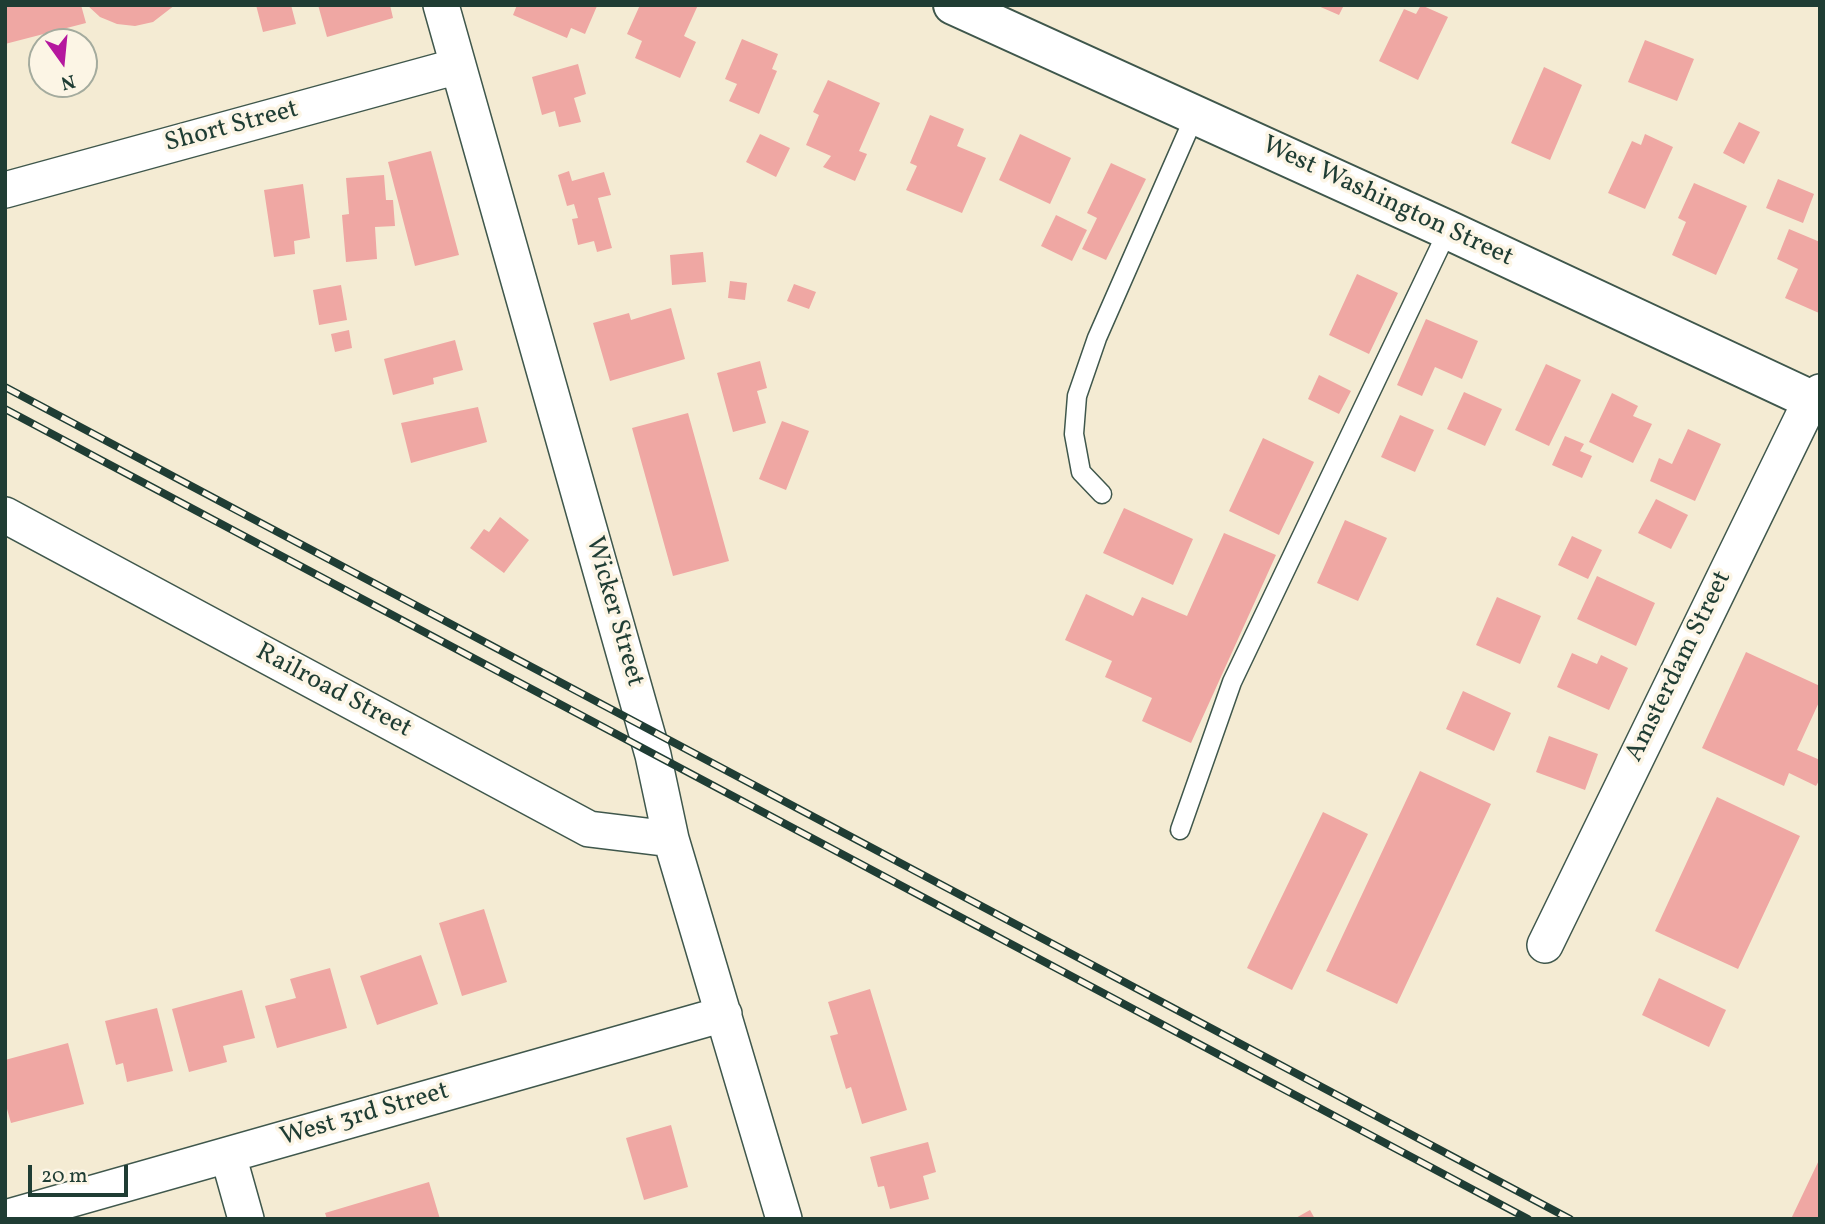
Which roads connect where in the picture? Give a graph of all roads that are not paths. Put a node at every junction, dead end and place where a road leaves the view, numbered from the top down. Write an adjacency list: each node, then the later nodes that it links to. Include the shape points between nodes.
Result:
1 (441, 5): 3 (street, Wicker Street)
2 (953, 5): 4 (main road, West Washington Street)
3 (458, 66): 5 (street, Short Street); 11 (street, Wicker Street, via 653,755)
4 (1195, 115): 6 (main road, West Washington Street); 8 (lane, via 1097,338 1077,396 1074,434 1081,472)
5 (5, 190)
6 (1448, 230): 7 (main road, West Washington Street); 10 (lane, via 1232,682)
7 (1817, 399): 12 (street, Amsterdam Street)
8 (1102, 494)
9 (5, 515): 11 (street, Railroad Street, via 589,830)
10 (1180, 830)
11 (671, 839): 13 (street, Wicker Street)
12 (1545, 945)
13 (724, 1014): 14 (street, West 3rd Street); 17 (street, Wicker Street)
14 (228, 1155): 15 (street, West 3rd Street); 16 (street)
15 (5, 1218)
16 (246, 1219)
17 (783, 1219)

